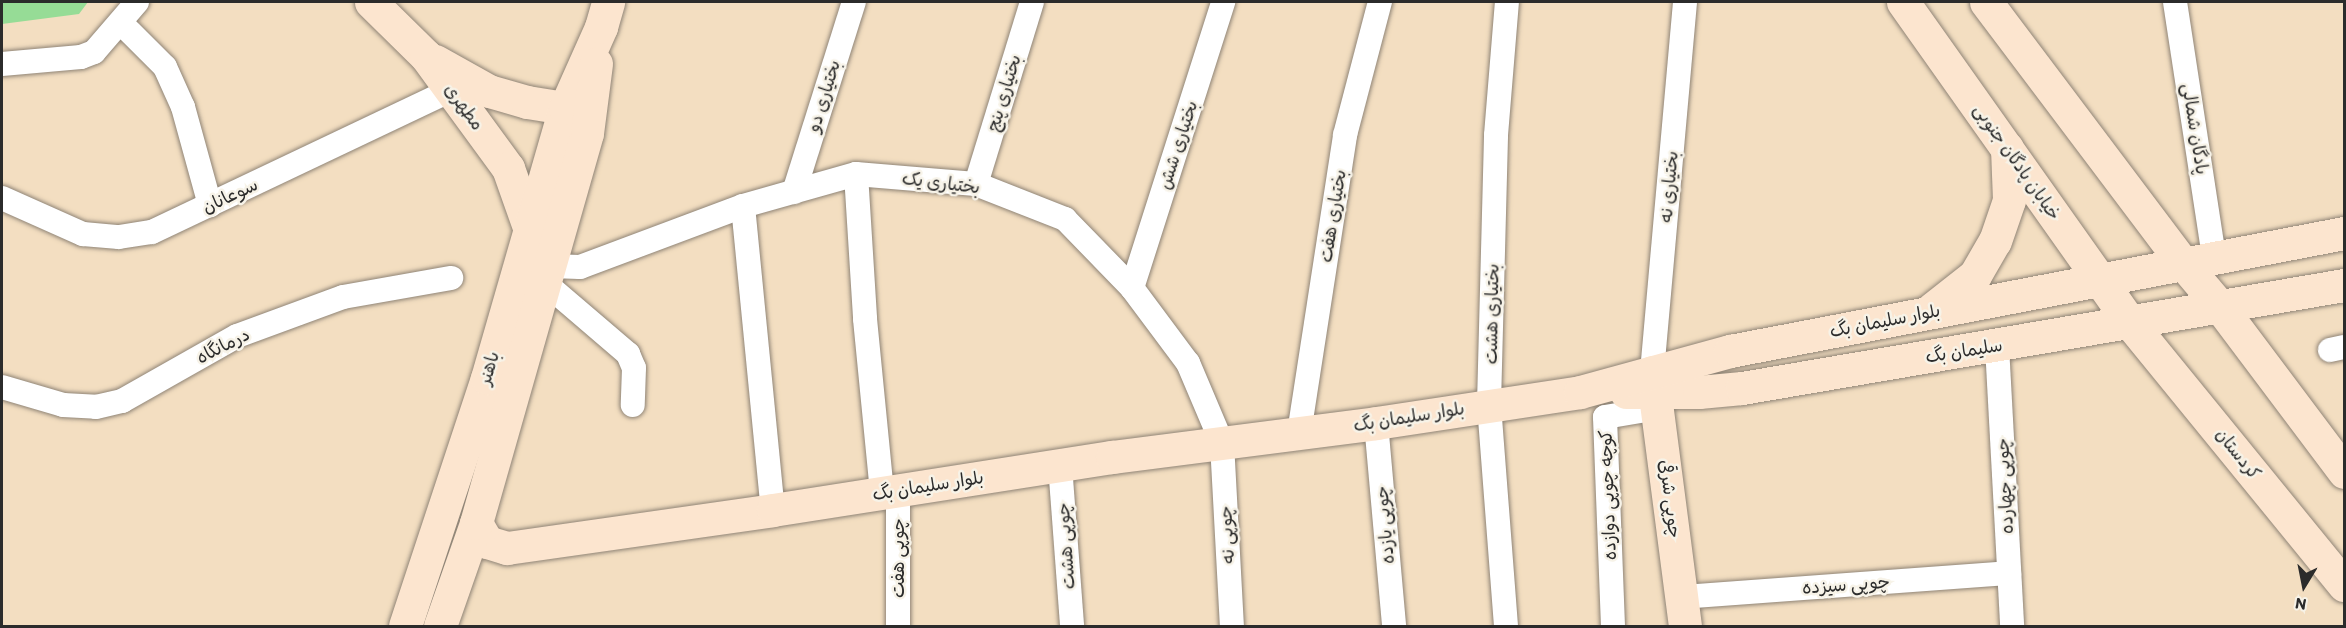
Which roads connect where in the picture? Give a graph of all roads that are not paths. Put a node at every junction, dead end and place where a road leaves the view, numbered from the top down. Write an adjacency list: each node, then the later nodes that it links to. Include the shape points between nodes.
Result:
1 (137, 2): 13 (street)
2 (371, 2): 14 (main road, مطهری)
3 (854, 2): 22 (street, بختیاری دو)
4 (1032, 2): 21 (street, بختیاری پنج)
5 (1223, 2): 34 (street, بختیاری شش)
6 (1380, 2): 44 (street, بختیاری هفت, via 1345,135)
7 (1507, 2): 41 (street, بختیاری هشت, via 1496,135)
8 (1685, 2): 40 (street, بختیاری نه)
9 (1903, 2): 19 (main road, خیابان پادگان جنوبی)
10 (1986, 2): 29 (main road)
11 (2175, 2): 28 (street, پادگان شمالی)
12 (604, 14): 17 (main road, باهنر); 18 (main road, باهنر)
13 (121, 23): 15 (street, via 94,52 81,57); 24 (street, via 165,67 183,107)
14 (426, 56): 16 (main road, مطهری); 17 (main road, via 489,91)
15 (2, 64)
16 (451, 90): 24 (street, سوعانان); 26 (main road, مطهری, via 508,168)
17 (565, 108): 18 (main road, via 580,117); 26 (main road, باهنر)
18 (587, 133): 30 (main road, باهنر)
19 (2007, 147): 32 (main road, خیابان پادگان جنوبی); 36 (main road, via 2009,200 1995,241 1975,275)
20 (856, 174): 21 (street, بختیاری یک); 22 (street, بختیاری یک); 48 (street, چوپی هفت, via 866,319)
21 (976, 184): 34 (street, بختیاری یک, via 1065,219)
22 (794, 192): 25 (street, بختیاری یک)
23 (2, 198): 24 (street, سوعانان, via 83,234 119,237 152,232)
24 (210, 205)
25 (743, 206): 30 (street, بختیاری یک, via 580,267); 49 (street)
26 (530, 230): 54 (main road, باهنر, via 487,378)
27 (2344, 232): 28 (main road, بلوار سلیمان بگ)
28 (2214, 256): 29 (main road, بلوار سلیمان بگ)
29 (2182, 262): 32 (main road, بلوار سلیمان بگ); 35 (main road)
30 (547, 274): 42 (street, via 628,354 634,368); 50 (main road, باهنر)
31 (451, 278): 39 (street, درمانگاه, via 332,301 237,336 122,401 96,407 63,405)
32 (2100, 280): 36 (main road, بلوار سلیمان بگ); 37 (main road, خیابان پادگان جنوبی)
33 (2344, 285): 35 (main road, سلیمان بگ)
34 (1132, 288): 45 (street, بختیاری یک, via 1188,363)
35 (2221, 308): 37 (main road, سلیمان بگ); 47 (main road)
36 (1928, 313): 40 (main road, بلوار سلیمان بگ, via 1730,351)
37 (2131, 324): 38 (main road, سلیمان بگ); 52 (main road, کردستان)
38 (1997, 346): 40 (main road, سلیمان بگ, via 1742,388); 51 (street, چوپی چهارده)
39 (2, 387)
40 (1655, 390): 41 (main road, بلوار سلیمان بگ, via 1580,392); 53 (main road, چوپی شرقی); 61 (street, کوچه چوپی دوازده, via 1605,417)
41 (1490, 404): 43 (main road, بلوار سلیمان بگ); 60 (street, بختیاری هشت)
42 (633, 405)
43 (1376, 423): 44 (main road, بلوار سلیمان بگ); 59 (street, چوپی یازده)
44 (1299, 433): 45 (main road, بلوار سلیمان بگ)
45 (1222, 443): 46 (main road, بلوار سلیمان بگ); 58 (street, چوپی نه)
46 (1060, 465): 48 (main road, بلوار سلیمان بگ); 57 (street, چوپی هشت)
47 (2344, 472)
48 (890, 492): 49 (main road, بلوار سلیمان بگ); 56 (street, چوپی هفت)
49 (773, 510): 50 (main road, بلوار سلیمان بگ, via 507,548 487,542)
50 (476, 523): 55 (main road, باهنر)
51 (2009, 573): 53 (street, چوپی سیزده); 62 (street, چوپی چهارده)
52 (2344, 585)
53 (1684, 612)
54 (405, 627)
55 (440, 627)
56 (898, 627)
57 (1072, 627)
58 (1232, 627)
59 (1394, 627)
60 (1506, 627)
61 (1613, 627)
62 (2012, 627)

